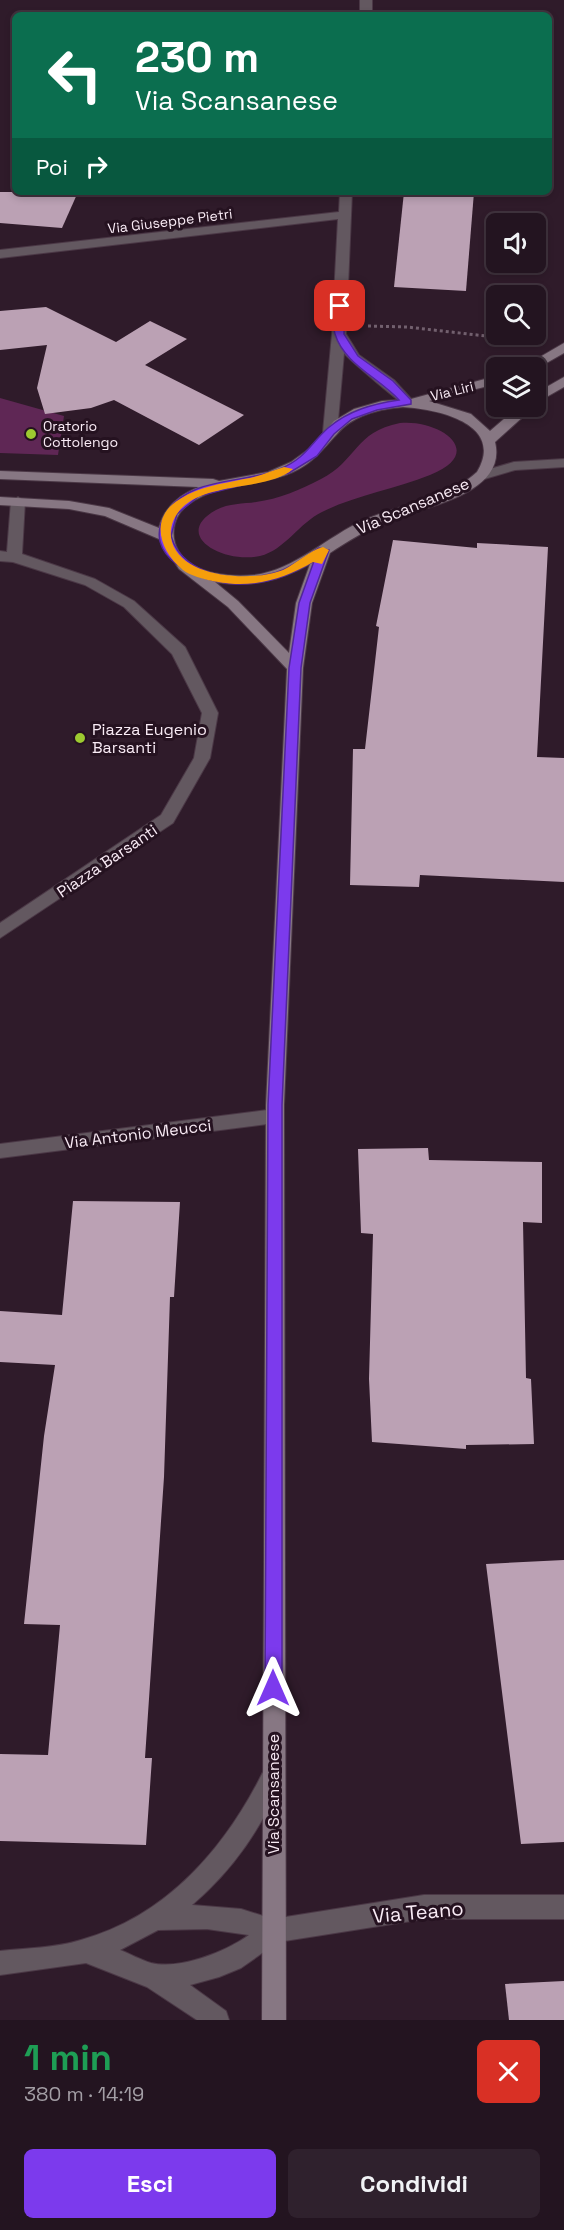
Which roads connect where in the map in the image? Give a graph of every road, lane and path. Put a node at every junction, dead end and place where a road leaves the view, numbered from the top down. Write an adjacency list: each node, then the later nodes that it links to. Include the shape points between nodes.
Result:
1 (346, 195): 2 (street)
2 (343, 215): 3 (street, Via Giuseppe Pietri); 4 (street)
3 (0, 254)
4 (339, 331): 5 (path, via 393,325); 11 (street, via 354,358 389,383); 13 (street)
5 (486, 337)
6 (564, 347): 7 (main road)
7 (546, 358)
8 (564, 381): 10 (main road)
9 (486, 382): 11 (main road, Via Liri)
10 (546, 393)
11 (407, 402): 13 (main road, via 361,411); 14 (main road, via 458,413 479,425)
12 (515, 417): 14 (main road)
13 (330, 432): 18 (main road, via 313,454 285,471)
14 (490, 439): 17 (main road, Via Scansanese, via 490,460)
15 (564, 464): 17 (street, via 514,466)
16 (0, 475): 18 (main road)
17 (481, 476): 22 (main road, Via Scansanese, via 465,486 360,527)
18 (230, 483): 21 (main road, via 203,490 181,502 171,513)
19 (0, 501): 20 (main road)
20 (18, 501): 21 (main road, via 109,512); 23 (street, Piazza Barsanti)
21 (165, 536): 24 (main road, via 172,553)
22 (323, 550): 24 (main road, Via Scansanese, via 288,572 254,580 218,578); 25 (main road, Via Scansanese, via 304,603)
23 (7, 556): 26 (street, Piazza Barsanti, via 90,582 129,604 179,651 210,713 202,758 167,819)
24 (187, 568): 25 (main road, via 231,602)
25 (295, 668): 27 (main road, Via Scansanese)
26 (0, 932)
27 (275, 1116): 28 (street, Via Antonio Meucci); 29 (main road, Via Scansanese)
28 (0, 1151)
29 (273, 1776): 31 (street, via 254,1815 228,1852 196,1885); 32 (main road, Via Scansanese)
30 (564, 1906): 32 (street, Via Teano, via 424,1907)
31 (153, 1918): 32 (street, via 207,1917 241,1921); 33 (street)
32 (273, 1931): 35 (street, via 247,1953 216,1968 185,1975); 37 (main road, Via Scansanese)
33 (86, 1951): 34 (street); 35 (street, via 121,1960)
34 (0, 1963)
35 (154, 1975): 36 (street)
36 (217, 2020)
37 (274, 2020)

